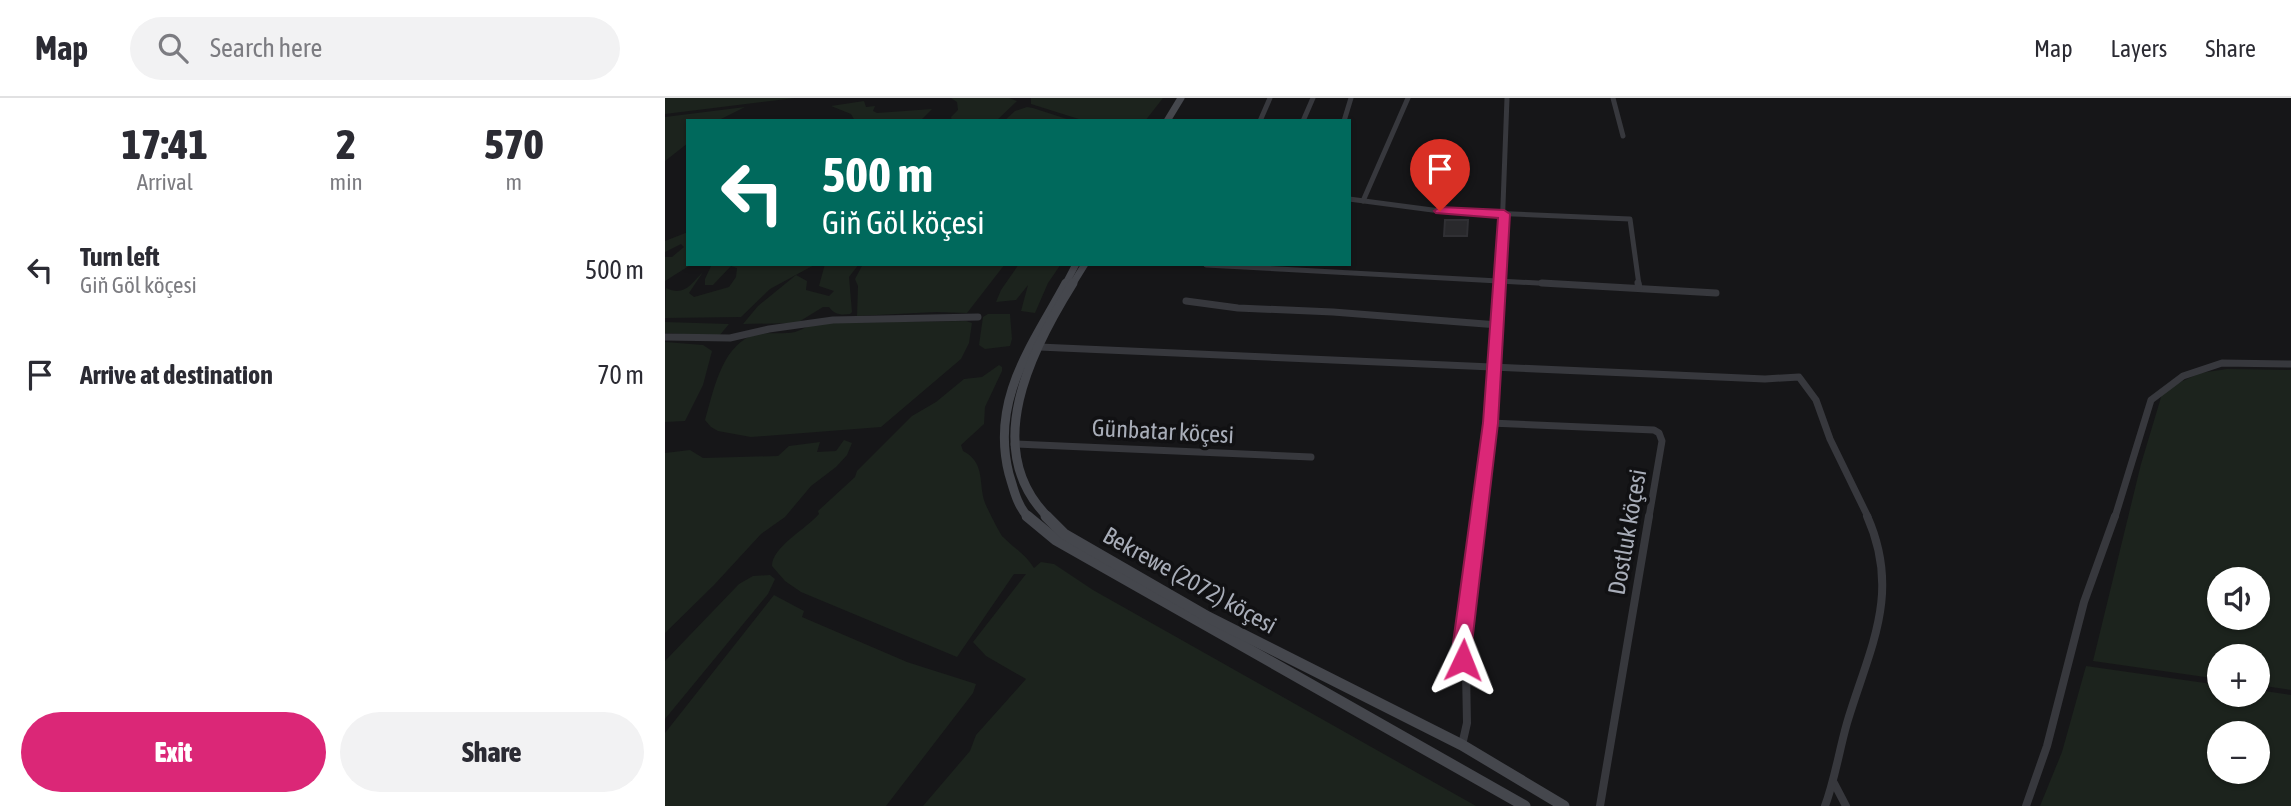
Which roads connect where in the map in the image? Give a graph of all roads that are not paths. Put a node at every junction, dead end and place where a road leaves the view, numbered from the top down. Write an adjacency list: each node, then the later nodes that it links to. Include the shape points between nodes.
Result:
1 (1181, 98): 9 (main road)
2 (1188, 98): 10 (main road)
3 (1270, 98): 11 (street)
4 (1313, 98): 12 (street)
5 (1351, 98): 13 (street)
6 (1408, 98): 16 (street)
7 (1507, 98): 17 (street)
8 (1613, 98): 14 (street)
9 (1168, 119)
10 (1176, 119)
11 (1260, 119)
12 (1304, 119)
13 (1345, 119)
14 (1623, 136)
15 (1351, 199): 16 (street)
16 (1363, 201): 17 (street)
17 (1504, 214): 21 (street); 22 (street, via 1630,219)
18 (1075, 266): 36 (main road, Bekrewe (2072) köçesi, via 1013,382 1004,412 1005,457 1022,510 1055,540)
19 (1084, 266): 28 (main road, Bekrewe (2072) köçesi)
20 (1226, 266): 21 (street)
21 (1501, 280): 22 (street); 26 (street)
22 (1639, 288): 23 (street)
23 (1716, 293)
24 (1186, 301): 26 (street)
25 (978, 317): 27 (street, via 833,320 730,338)
26 (1498, 325): 30 (street)
27 (665, 337)
28 (1039, 347): 30 (street); 32 (main road, Bekrewe (2072) köçesi, via 1014,411)
29 (2291, 364): 41 (street, via 2222,363 2183,376 2151,400 2129,478 2084,602 2047,746)
30 (1494, 368): 31 (street); 35 (street, via 1765,379 1794,376 1806,384 1873,526 1884,569 1883,604 1873,650 1847,723)
31 (1490, 423): 34 (street, via 1463,643 1468,726); 38 (street, Dostluk köçesi, via 1648,429 1659,433 1663,441)
32 (1014, 444): 33 (street, Günbatar köçesi); 34 (main road, Bekrewe (2072) köçesi, via 1032,504 1064,534 1208,617)
33 (1311, 457)
34 (1462, 745): 37 (main road, Bekrewe (2072) köçesi)
35 (1834, 783): 39 (street); 40 (street)
36 (1525, 806)
37 (1564, 806)
38 (1600, 806)
39 (1825, 806)
40 (1846, 806)
41 (2026, 806)

